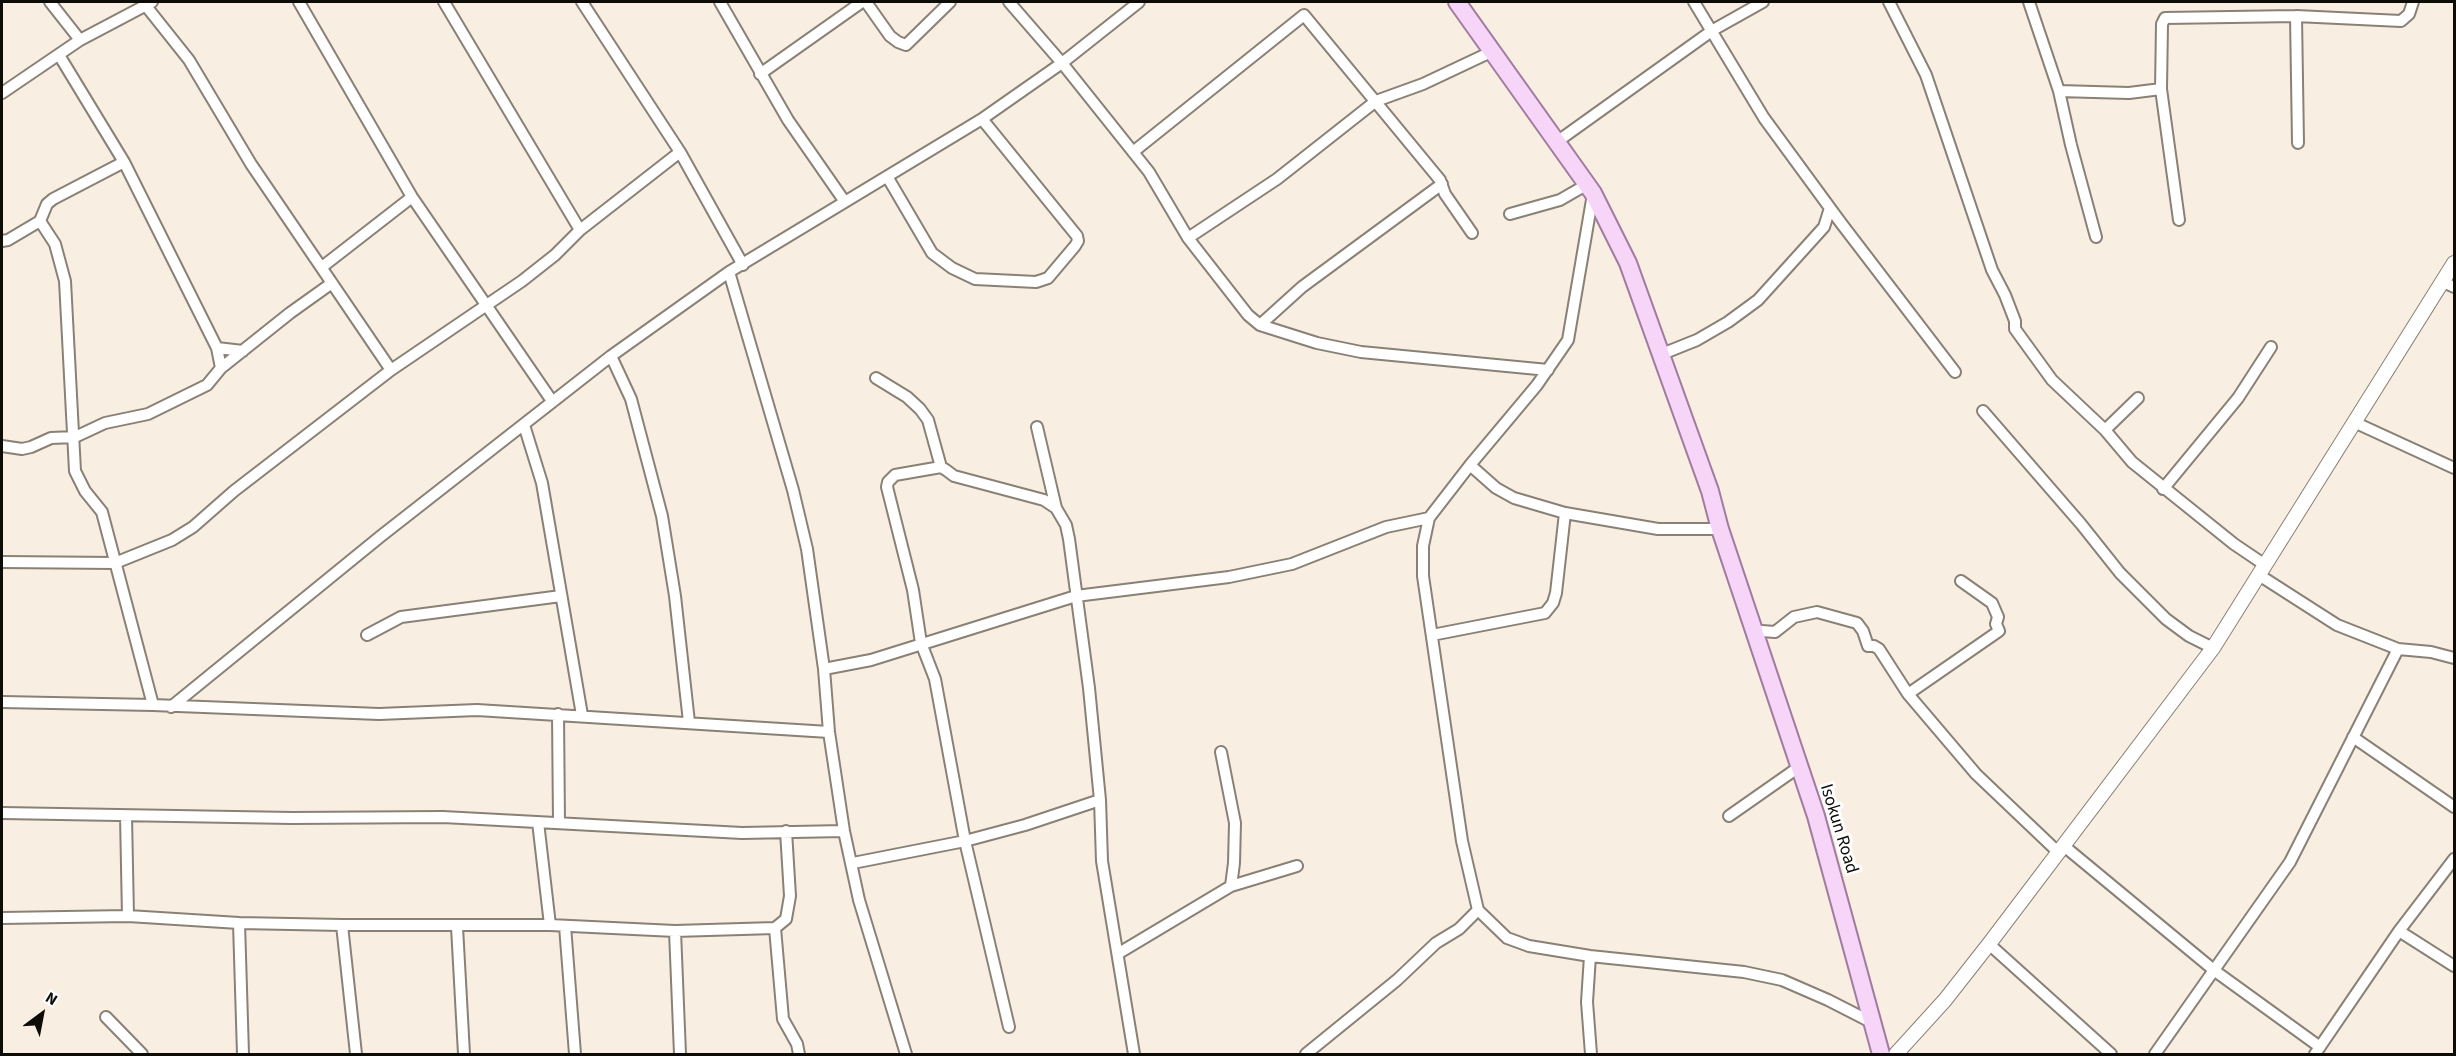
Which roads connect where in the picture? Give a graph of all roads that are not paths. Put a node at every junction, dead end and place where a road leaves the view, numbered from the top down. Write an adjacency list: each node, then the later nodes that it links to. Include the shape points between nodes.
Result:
1 (50, 2): 19 (street)
2 (299, 2): 37 (street)
3 (444, 2): 45 (street)
4 (582, 2): 31 (street)
5 (720, 2): 23 (street)
6 (864, 2): 7 (street, via 890,36 906,45); 23 (street)
7 (950, 2)
8 (1009, 2): 22 (street)
9 (1139, 2): 22 (street)
10 (1457, 2): 20 (main road, Isokun Road)
11 (1694, 2): 18 (street)
12 (1763, 2): 18 (street)
13 (1889, 2): 74 (street, via 1926,75 1992,270 2015,325 2052,380)
14 (2029, 2): 25 (street)
15 (2413, 2): 17 (street, via 2409,14 2401,21)
16 (149, 4): 19 (street); 52 (street)
17 (2296, 16): 24 (street, via 2165,18); 30 (street)
18 (1713, 30): 29 (street); 39 (street, via 1764,118)
19 (80, 40): 21 (street)
20 (1493, 51): 27 (street); 29 (main road, Isokun Road)
21 (58, 55): 26 (street); 33 (street)
22 (1062, 63): 28 (street); 32 (street)
23 (760, 74): 38 (street)
24 (2161, 89): 25 (street, via 2129,93); 41 (street)
25 (2059, 91): 47 (street)
26 (2, 93)
27 (1376, 101): 32 (street, via 1304,15); 35 (street); 48 (street, via 1277,179)
28 (982, 119): 34 (street); 34 (street, via 1077,236 1075,246 1048,278 1036,282 975,279 952,268 932,253)
29 (1558, 141): 36 (main road, Isokun Road)
30 (2298, 143)
31 (680, 152): 45 (street); 51 (street)
32 (1133, 152): 48 (street)
33 (124, 162): 42 (street, via 52,199); 59 (street)
34 (888, 178): 38 (street)
35 (1442, 184): 46 (street); 57 (street, via 1302,287)
36 (1590, 189): 40 (street); 61 (main road, Isokun Road, via 1628,263); 65 (street, via 1568,340)
37 (412, 197): 52 (street); 56 (street)
38 (845, 202): 51 (street)
39 (1830, 208): 43 (street); 44 (street)
40 (1510, 214)
41 (2179, 220)
42 (40, 221): 49 (street); 75 (street, via 56,244 65,281)
43 (1841, 223): 44 (street); 66 (street)
44 (1824, 227): 61 (street, via 1758,300 1697,340)
45 (580, 230): 56 (street, via 555,255)
46 (1472, 233)
47 (2096, 237)
48 (1188, 238): 57 (street)
49 (2, 242)
50 (2454, 263): 55 (street)
51 (743, 265): 53 (street)
52 (322, 267): 54 (street)
53 (729, 272): 62 (street); 98 (street, via 793,490 807,549)
54 (332, 283): 60 (street); 64 (street)
55 (2449, 285): 71 (street)
56 (488, 304): 64 (street); 69 (street)
57 (1260, 325): 65 (street, via 1361,352)
58 (2271, 347): 80 (street, via 2238,398)
59 (217, 348): 60 (street); 63 (street)
60 (243, 351): 63 (street)
61 (1662, 354): 84 (main road, Isokun Road)
62 (611, 356): 69 (street); 105 (street, via 631,399 662,516 673,576)
63 (221, 368): 75 (street, via 207,385 148,414 105,423)
64 (391, 370): 86 (street, via 193,527 172,540)
65 (1548, 370): 77 (street)
66 (1955, 372)
67 (876, 378): 78 (street, via 920,409 934,435)
68 (2138, 398): 74 (street)
69 (552, 401): 72 (street)
70 (1983, 411): 95 (street, via 2120,573 2166,620)
71 (2356, 423): 79 (street); 87 (street)
72 (524, 425): 89 (street, via 542,483); 102 (street)
73 (1037, 427): 81 (street)
74 (2105, 430): 80 (street, via 2132,462)
75 (75, 437): 76 (street, via 51,438 22,449); 86 (street, via 75,471 102,512)
76 (2, 446)
77 (1470, 465): 82 (street, via 1505,493); 83 (street)
78 (941, 467): 81 (street, via 954,476 1044,500); 94 (street, via 895,475 887,487 913,590)
79 (2454, 468)
80 (2163, 489): 87 (street)
81 (1056, 508): 90 (street, via 1066,525)
82 (1564, 513): 84 (street, via 1658,528); 93 (street, via 1556,593 1545,613)
83 (1430, 518): 90 (street, via 1386,527 1292,564 1229,577); 93 (street, via 1423,546 1423,576)
84 (1720, 529): 91 (main road, Isokun Road)
85 (2, 562): 86 (street)
86 (115, 563): 101 (street)
87 (2262, 570): 95 (street); 96 (street, via 2337,625)
88 (1961, 581): 99 (street, via 1992,603 1999,632)
89 (561, 596): 92 (street, via 401,617); 104 (street)
90 (1076, 596): 94 (street); 110 (street)
91 (1755, 634): 99 (street, via 1775,632 1794,617 1816,612 1850,619 1863,631 1868,646 1879,650); 109 (main road, Isokun Road)
92 (367, 635)
93 (1432, 635): 125 (street, via 1464,858)
94 (921, 643): 98 (street, via 872,660); 119 (street, via 935,679)
95 (2213, 648): 120 (street)
96 (2398, 650): 97 (street); 107 (street)
97 (2454, 658)
98 (824, 669): 106 (street)
99 (1908, 694): 120 (street, via 1976,774)
100 (2, 702): 101 (street)
101 (153, 705): 102 (street)
102 (171, 707): 103 (street, via 379,714 477,710)
103 (558, 714): 104 (street); 116 (street)
104 (582, 715): 105 (street)
105 (689, 722): 106 (street)
106 (829, 732): 118 (street)
107 (2353, 737): 111 (street); 140 (street, via 2290,862)
108 (1221, 752): 124 (street, via 1235,823)
109 (1799, 767): 114 (street); 142 (main road, Isokun Road)
110 (1100, 800): 119 (street); 137 (street, via 1102,861)
111 (2454, 807)
112 (2, 813): 113 (street)
113 (126, 816): 115 (street, via 443,817); 126 (street)
114 (1729, 816)
115 (538, 822): 116 (street); 130 (street)
116 (559, 822): 117 (street, via 742,833)
117 (786, 831): 118 (street); 133 (street, via 790,896 786,919)
118 (844, 831): 122 (street)
119 (965, 841): 122 (street); 143 (street)
120 (2061, 849): 136 (street); 140 (street)
121 (2454, 859): 135 (street)
122 (852, 863): 152 (street, via 859,900)
123 (1297, 866): 124 (street)
124 (1231, 886): 137 (street)
125 (1479, 910): 138 (street, via 1507,938); 154 (street)
126 (128, 916): 127 (street); 128 (street)
127 (2, 918)
128 (239, 923): 129 (street); 146 (street)
129 (342, 925): 132 (street); 147 (street)
130 (550, 925): 131 (street); 132 (street)
131 (565, 926): 134 (street); 149 (street)
132 (457, 927): 148 (street)
133 (775, 928): 134 (street); 151 (street, via 783,1019)
134 (675, 931): 150 (street)
135 (2399, 932): 139 (street); 144 (street)
136 (1989, 944): 157 (street, via 1946,1000); 158 (street)
137 (1119, 953): 153 (street)
138 (1590, 956): 142 (street, via 1744,972 1782,980); 155 (street, via 1587,1002)
139 (2454, 966)
140 (2214, 971): 144 (street); 159 (street)
141 (106, 1017): 145 (street)
142 (1873, 1023): 156 (main road, Isokun Road)
143 (1009, 1027)
144 (2318, 1051)
145 (142, 1054)
146 (243, 1054)
147 (356, 1054)
148 (464, 1054)
149 (575, 1054)
150 (680, 1054)
151 (799, 1054)
152 (906, 1054)
153 (1134, 1054)
154 (1306, 1054)
155 (1592, 1054)
156 (1881, 1054)
157 (1896, 1054)
158 (2111, 1054)
159 (2155, 1054)

